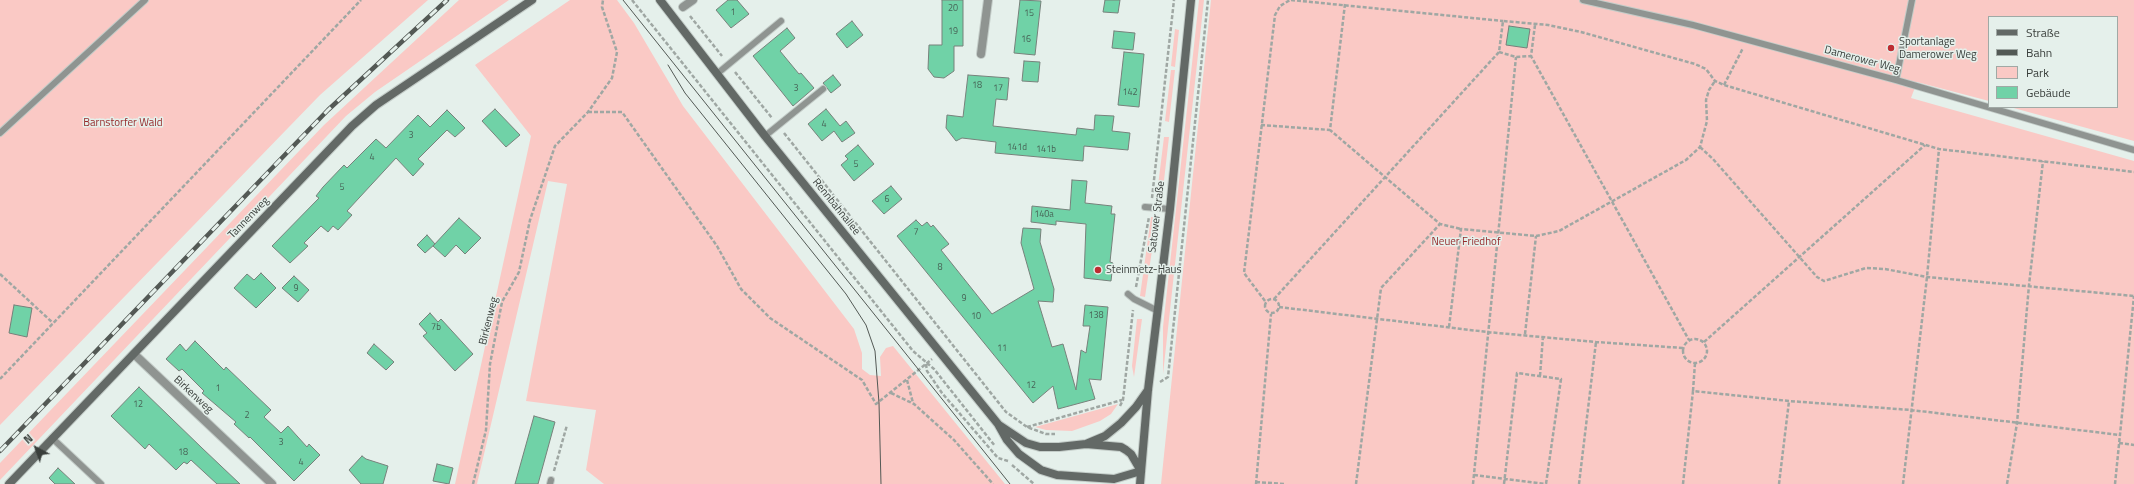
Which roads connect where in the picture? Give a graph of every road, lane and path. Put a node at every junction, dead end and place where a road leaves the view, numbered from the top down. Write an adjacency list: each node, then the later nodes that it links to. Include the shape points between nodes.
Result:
1 (145, 0): 36 (lane)
2 (361, 0): 64 (path)
3 (532, 0): 75 (main road, Tannenweg, via 432,66 376,105 358,121)
4 (603, 0): 32 (path, via 602,7 617,52 612,78)
5 (632, 0): 77 (path, via 879,309)
6 (660, 0): 25 (main road, Rennbahnallee)
7 (693, 0): 15 (street)
8 (988, 0): 21 (street)
9 (1191, 0): 47 (main road, Satower Straße)
10 (1208, 0): 81 (path, via 1168,378)
11 (1291, 0): 14 (path); 33 (path, via 1280,6 1275,15)
12 (1586, 0): 19 (lane, Damerower Weg)
13 (1912, 0): 26 (lane)
14 (1345, 4): 17 (path); 35 (path)
15 (683, 7): 24 (path)
16 (781, 20): 24 (lane)
17 (1503, 21): 18 (path); 20 (path)
18 (1535, 25): 22 (path); 27 (path, via 1581,32 1695,64 1706,70)
19 (1747, 40): 26 (lane, Damerower Weg); 28 (path)
20 (1499, 52): 23 (path); 44 (path)
21 (981, 54)
22 (1531, 56): 23 (path); 45 (path)
23 (1516, 57): 50 (path)
24 (729, 64): 25 (lane); 34 (path)
25 (718, 73): 37 (main road, Rennbahnallee)
26 (1896, 80): 30 (lane, Damerower Weg)
27 (1715, 81): 28 (path); 39 (path, via 1706,100 1707,121)
28 (1724, 85): 38 (path)
29 (823, 89): 34 (lane)
30 (1988, 107)
31 (1991, 108): 41 (lane, Damerower Weg)
32 (588, 112): 83 (path, via 622,112 717,246 741,289 770,318 862,380 876,404); 109 (path, Birkenweg, via 555,146 530,220 519,272 502,302 490,364 486,430)
33 (1261, 125): 35 (path); 59 (path, via 1244,273)
34 (778, 126): 37 (lane); 70 (path)
35 (1330, 130): 44 (path)
36 (0, 132)
37 (765, 136): 74 (main road, Rennbahnallee)
38 (1926, 145): 40 (path); 52 (path)
39 (1700, 147): 45 (path, via 1686,160); 52 (path)
40 (1939, 149): 42 (path); 54 (path)
41 (2134, 150)
42 (2043, 161): 43 (path); 55 (path)
43 (2134, 172)
44 (1387, 177): 48 (path); 58 (path)
45 (1612, 200): 51 (path, via 1559,231); 69 (path)
46 (1145, 207): 47 (lane)
47 (1170, 208): 61 (main road, Satower Straße)
48 (1440, 224): 49 (path); 63 (path, via 1382,288)
49 (1461, 229): 50 (path); 65 (path)
50 (1499, 234): 51 (path); 66 (path)
51 (1536, 236): 67 (path)
52 (1800, 258): 54 (path, via 1824,281 1866,268); 72 (path)
53 (0, 274): 64 (path)
54 (1927, 277): 55 (path); 87 (path)
55 (2029, 286): 57 (path); 89 (path)
56 (1128, 294): 61 (lane)
57 (2134, 296): 93 (path)
58 (1274, 299): 59 (path); 60 (path, via 1279,303)
59 (1265, 301): 62 (path, via 1264,309)
60 (1279, 307): 62 (path, via 1278,311); 63 (path)
61 (1158, 311): 81 (main road, Satower Straße)
62 (1270, 314): 105 (path)
63 (1376, 320): 65 (path); 114 (path)
64 (53, 323): 79 (path)
65 (1448, 327): 66 (path)
66 (1487, 332): 67 (path); 102 (path)
67 (1525, 334): 68 (path)
68 (1543, 336): 71 (path); 78 (path)
69 (1689, 340): 72 (path, via 1697,338); 73 (path)
70 (952, 342): 74 (path); 91 (path, via 1006,412)
71 (1596, 342): 73 (path); 118 (path)
72 (1704, 342): 76 (path, via 1708,350 1707,356)
73 (1683, 348): 76 (path, via 1684,356 1688,361)
74 (938, 353): 77 (path); 88 (main road, Rennbahnallee)
75 (134, 354): 94 (main road, Tannenweg); 108 (street, Birkenweg)
76 (1695, 363): 82 (path)
77 (926, 364): 80 (path); 98 (path, via 934,369); 100 (path, via 927,371 947,399 998,458)
78 (1540, 376): 103 (path, via 1517,374); 117 (path, via 1561,379)
79 (0, 379)
80 (907, 380): 83 (path); 86 (path)
81 (1148, 390): 96 (main road, Rennbahnallee, via 1121,423 1105,436); 101 (main road, Satower Straße)
82 (1693, 391): 85 (path); 119 (path)
83 (891, 393): 86 (path)
84 (1123, 400): 91 (path)
85 (1789, 401): 87 (path); 120 (path)
86 (914, 404): 110 (path, via 954,440)
87 (1911, 410): 89 (path); 121 (path)
88 (998, 424): 96 (main road, Rennbahnallee, via 1026,443 1040,447); 101 (main road, Rennbahnallee, via 1019,454 1041,470 1057,475 1106,479)
89 (2017, 424): 93 (path); 122 (path)
90 (567, 425): 104 (path)
91 (1027, 427): 92 (path, via 1046,434)
92 (1060, 434)
93 (2120, 435): 95 (path)
94 (52, 438): 106 (main road, Tannenweg); 107 (lane)
95 (2119, 443): 97 (path); 123 (path)
96 (1086, 444): 101 (main road, Rennbahnallee, via 1121,447 1131,454)
97 (2134, 445)
98 (997, 448)
99 (1002, 454): 100 (path)
100 (1008, 461): 111 (path)
101 (1141, 471): 112 (main road, Satower Straße)
102 (1474, 475): 103 (path); 115 (path)
103 (1504, 478): 116 (path); 117 (path)
104 (551, 482)
105 (1256, 483): 113 (path)
106 (9, 484)
107 (101, 484)
108 (272, 484)
109 (473, 484)
110 (993, 484)
111 (1034, 484)
112 (1140, 484)
113 (1285, 484)
114 (1356, 484)
115 (1473, 484)
116 (1504, 484)
117 (1546, 484)
118 (1579, 484)
119 (1683, 484)
120 (1779, 484)
121 (1903, 484)
122 (2007, 484)
123 (2115, 484)

